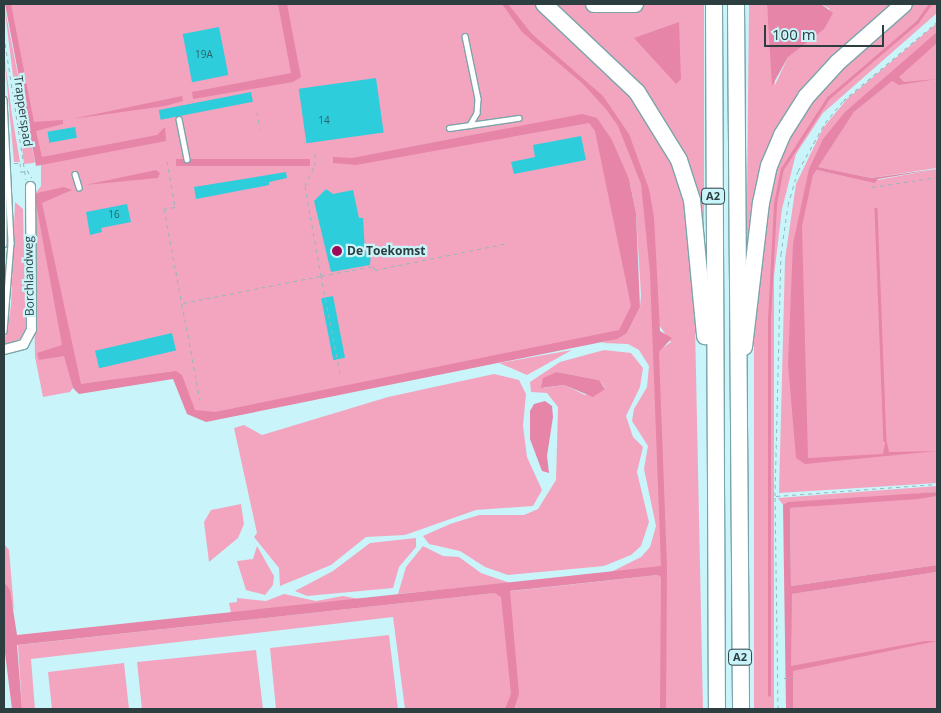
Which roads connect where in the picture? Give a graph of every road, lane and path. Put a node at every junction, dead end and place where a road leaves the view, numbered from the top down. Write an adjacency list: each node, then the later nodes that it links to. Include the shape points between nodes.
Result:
1 (544, 4): 36 (highway, A2, via 637,92 680,160 692,200 699,296)
2 (594, 4): 3 (highway)
3 (636, 4)
4 (714, 4): 36 (highway, A2)
5 (736, 4): 35 (highway, A2)
6 (904, 4): 35 (highway, A2, via 837,63 806,98 782,135 769,166 761,203 751,312)
7 (937, 22): 39 (path, via 843,101 810,144 798,171 786,212 781,254)
8 (4, 36): 22 (path, Trapperspad)
9 (466, 36): 14 (lane, via 478,99 477,113)
10 (4, 100): 20 (lane)
11 (257, 112): 16 (path)
12 (518, 118): 14 (lane)
13 (179, 119): 18 (lane)
14 (470, 125): 15 (lane)
15 (449, 128)
16 (260, 130)
17 (315, 153): 30 (path, via 315,165 305,186)
18 (187, 159)
19 (167, 161): 31 (path, via 175,207 164,209)
20 (9, 164): 22 (path, via 20,163); 32 (lane, via 11,243)
21 (4, 168): 29 (lane)
22 (23, 171): 25 (path, Trapperspad); 25 (path, via 27,170)
23 (75, 174): 26 (lane)
24 (937, 177): 27 (path)
25 (34, 185): 33 (street, Borchlandweg, via 31,329 23,344)
26 (79, 187)
27 (872, 187)
28 (508, 243): 30 (path, via 374,270 373,266)
29 (4, 244)
30 (321, 276): 31 (path); 34 (path)
31 (183, 303): 37 (path)
32 (4, 331)
33 (4, 349)
34 (340, 373)
35 (737, 383): 43 (highway, A2)
36 (713, 388): 42 (highway, A2)
37 (200, 400)
38 (937, 484): 39 (path)
39 (776, 496): 44 (path)
40 (784, 678): 41 (path)
41 (794, 678)
42 (717, 709)
43 (741, 709)
44 (778, 709)

